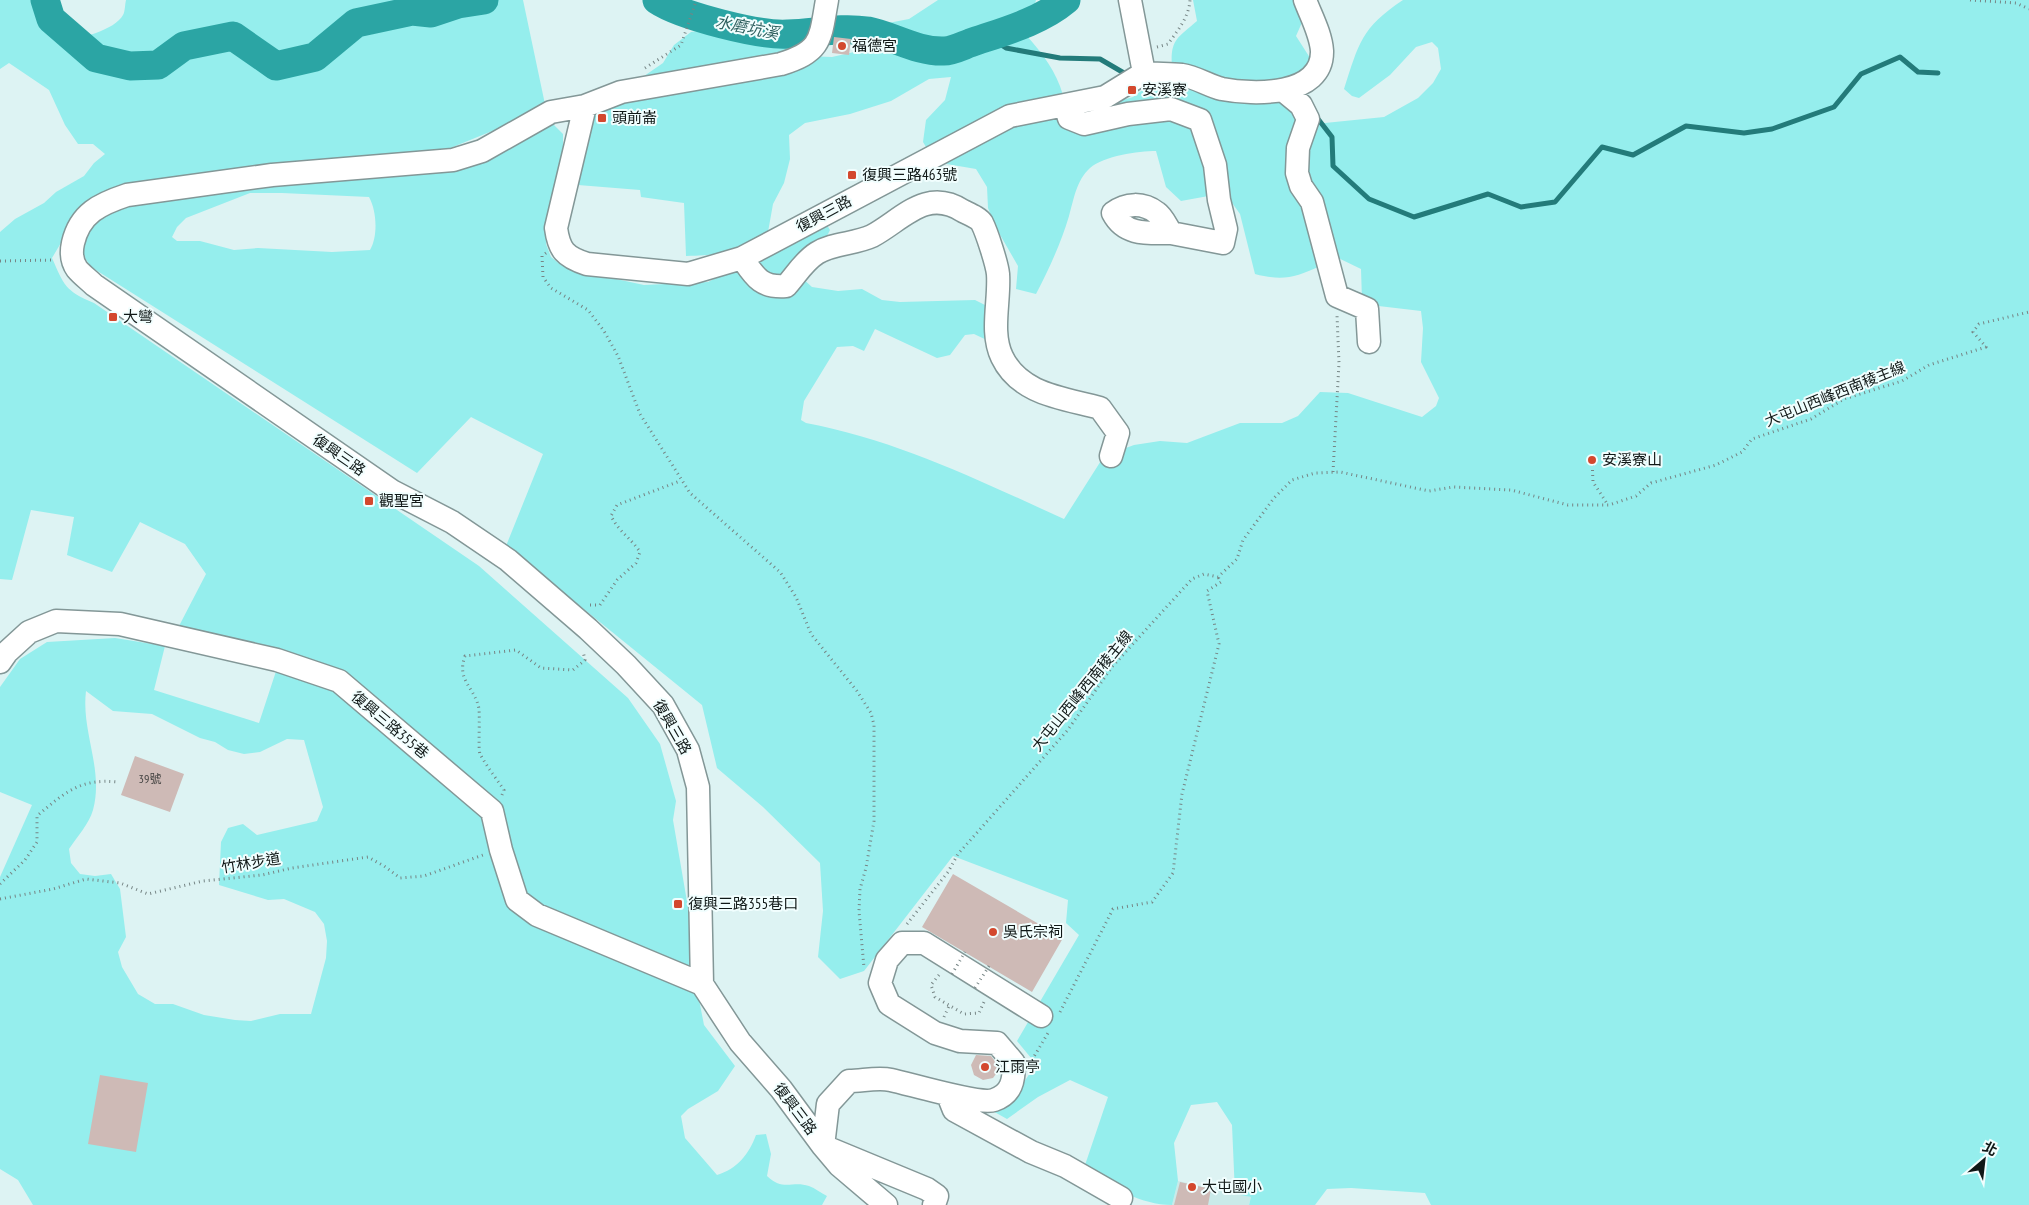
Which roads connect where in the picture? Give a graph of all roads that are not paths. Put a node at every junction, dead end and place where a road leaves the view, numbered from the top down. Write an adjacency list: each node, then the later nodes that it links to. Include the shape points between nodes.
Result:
1 (1130, 0): 4 (street)
2 (1306, 0): 5 (street, via 1322,52 1316,71)
3 (823, 19): 7 (street, via 816,46 803,57 781,64 621,92)
4 (1144, 74): 5 (street, via 1184,75 1222,88); 6 (street, 復興三路, via 1105,97)
5 (1289, 95): 10 (street, via 1308,119 1298,148 1298,173 1301,186 1312,202 1337,296 1367,309)
6 (1065, 104): 8 (street, via 1069,118 1084,124 1172,109 1200,120 1215,165 1218,200 1226,229 1223,244); 9 (street, 復興三路, via 1010,116)
7 (584, 106): 9 (street, 復興三路, via 556,228 558,244 565,254 587,264 688,274); 13 (street, 復興三路, via 551,112 482,151 453,160 272,175 127,195 106,202 83,218 74,236 72,258 94,285 392,491 452,522 508,560 588,629 663,705 688,750 698,787)
8 (1171, 233)
9 (742, 258): 11 (street, via 754,276 771,287 786,286 818,253 871,236 919,205 938,202 956,206 981,222 998,272 997,337 1002,357 1012,372 1031,388 1100,408 1118,433)
10 (1370, 342)
11 (1111, 456)
12 (0, 662): 13 (street, 復興三路355巷, via 29,632 56,621 120,624 277,660 339,681 492,811 517,900 537,915)
13 (702, 984): 16 (street, 復興三路, via 740,1042 781,1089)
14 (1049, 1021): 15 (street, via 924,943 902,943 887,960 880,983 888,1004 935,1033 960,1041 997,1043 1014,1063 1014,1080 1008,1091 993,1101)
15 (948, 1095): 16 (street, via 889,1079 849,1081 828,1104); 17 (street, via 954,1110)
16 (822, 1146): 18 (street, 復興三路); 19 (street, via 927,1189 937,1196)
17 (1121, 1198)
18 (886, 1205)
19 (934, 1205)

